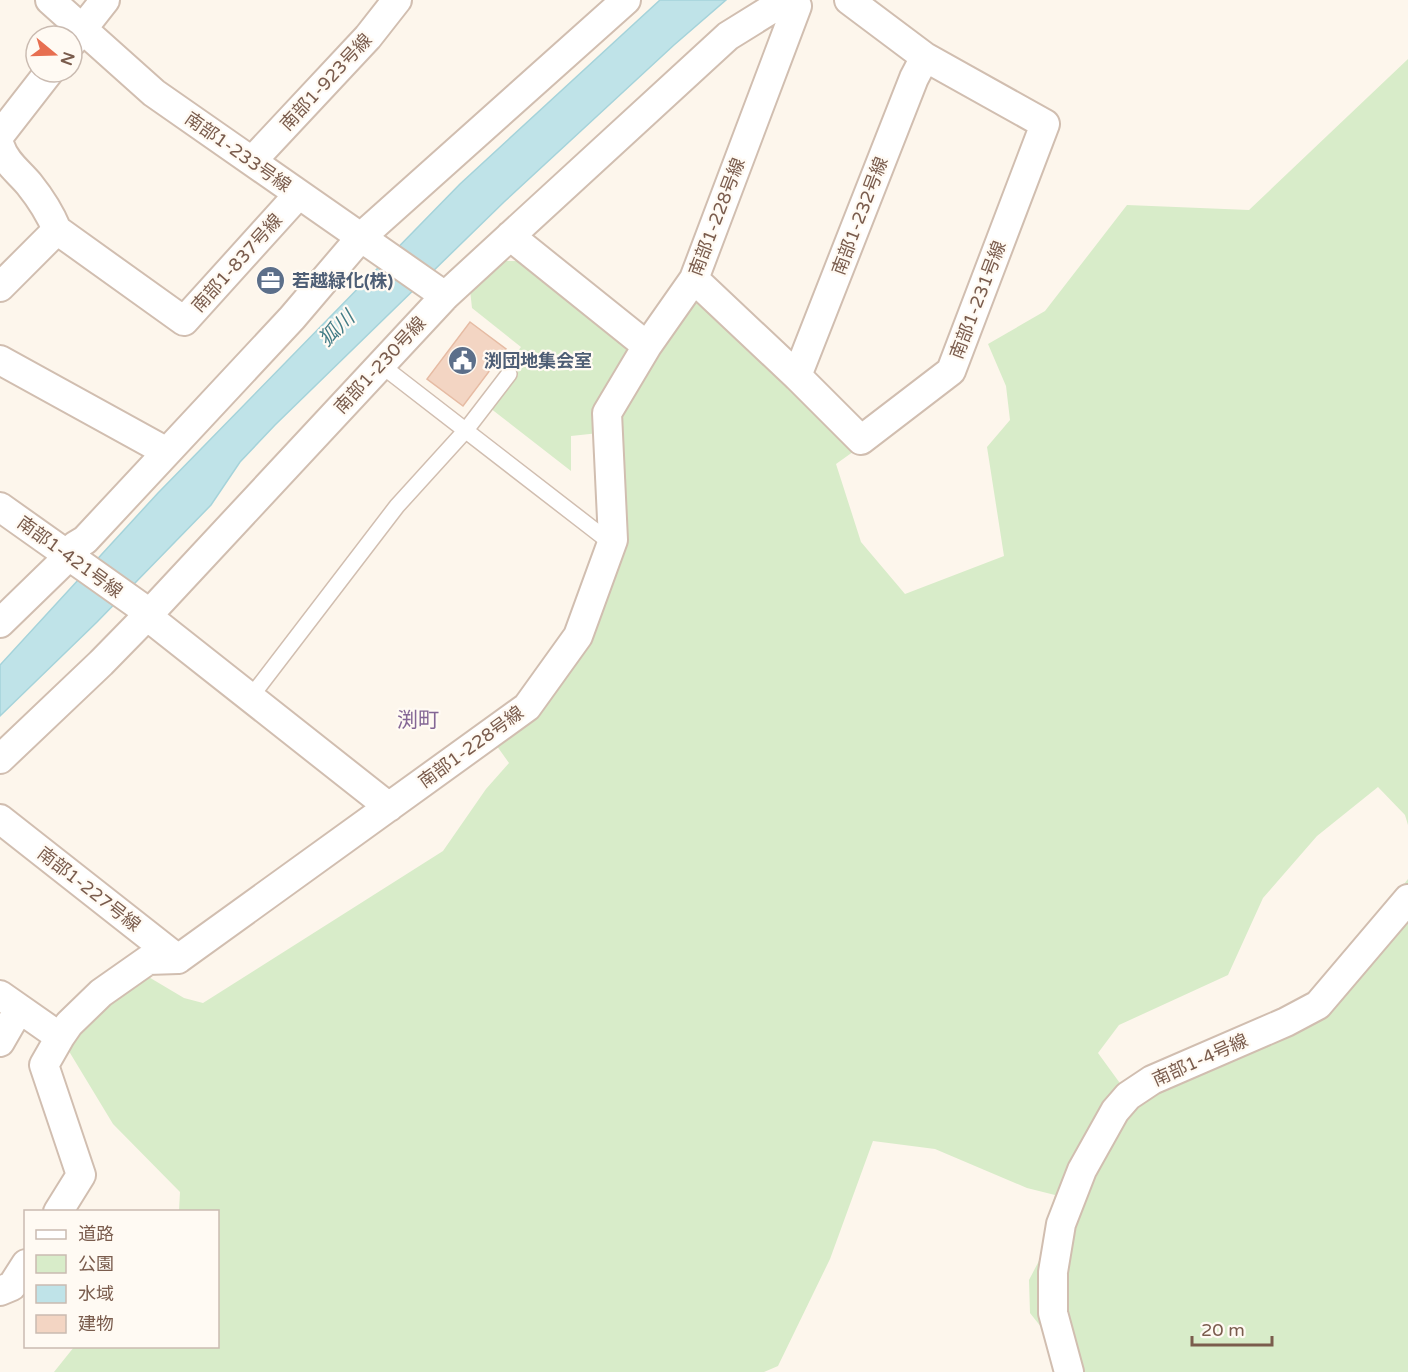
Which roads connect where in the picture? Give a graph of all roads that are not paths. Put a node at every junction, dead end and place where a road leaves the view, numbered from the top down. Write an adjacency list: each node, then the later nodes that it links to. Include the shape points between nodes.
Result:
1 (50, 0): 8 (street, 南部1-233号線)
2 (105, 0): 9 (street)
3 (397, 0): 15 (street, 南部1-923号線, via 368,37)
4 (626, 0): 19 (street)
5 (786, 0): 18 (street, 南部1-230号線, via 728,36)
6 (794, 0): 20 (street, 南部1-228号線, via 797,6)
7 (849, 0): 11 (street, 南部1-231号線)
8 (68, 24)
9 (84, 27)
10 (84, 41): 15 (street, 南部1-233号線)
11 (925, 57): 27 (street, 南部1-232号線); 27 (street, 南部1-231号線, via 1045,124 951,371 861,440)
12 (40, 84): 13 (street)
13 (0, 135)
14 (0, 146): 17 (street, via 3,155 49,211)
15 (252, 161): 16 (street, 南部1-233号線)
16 (298, 195): 17 (street, 南部1-837号線, via 184,321); 19 (street, 南部1-233号線)
17 (57, 230): 21 (street)
18 (510, 236): 22 (street, 南部1-230号線); 23 (street)
19 (366, 241): 22 (street, 南部1-233号線); 29 (street)
20 (694, 279): 23 (street, 南部1-228号線); 27 (street, 南部1-231号線)
21 (0, 287)
22 (441, 293): 25 (street, 南部1-230号線)
23 (647, 346): 31 (street, 南部1-228号線, via 607,412)
24 (0, 360): 29 (street)
25 (381, 365): 28 (lane); 33 (street, 南部1-230号線)
26 (509, 374): 28 (lane)
27 (797, 376)
28 (466, 430): 31 (lane, via 602,536); 35 (lane, via 397,506)
29 (167, 452): 32 (street, via 75,546)
30 (0, 507): 32 (street, 南部1-421号線)
31 (613, 540): 37 (street, 南部1-228号線, via 578,636 527,706)
32 (73, 557): 33 (street, 南部1-421号線); 34 (street)
33 (144, 612): 35 (street, 南部1-421号線); 36 (street, 南部1-230号線, via 101,663)
34 (0, 623)
35 (250, 698): 37 (street, 南部1-421号線)
36 (0, 759)
37 (389, 807): 40 (street, 南部1-228号線)
38 (0, 819): 40 (street, 南部1-227号線)
39 (1408, 899): 47 (street, 南部1-4号線, via 1318,1005 1152,1080 1115,1110 1082,1170 1061,1224 1053,1272 1053,1313)
40 (178, 959): 42 (street, via 148,960 101,993)
41 (10, 1002): 42 (street); 43 (street)
42 (60, 1037): 44 (street, via 44,1065 81,1175)
43 (0, 1042)
44 (59, 1210)
45 (24, 1267): 46 (street, via 12,1286)
46 (0, 1291)
47 (1069, 1372)

